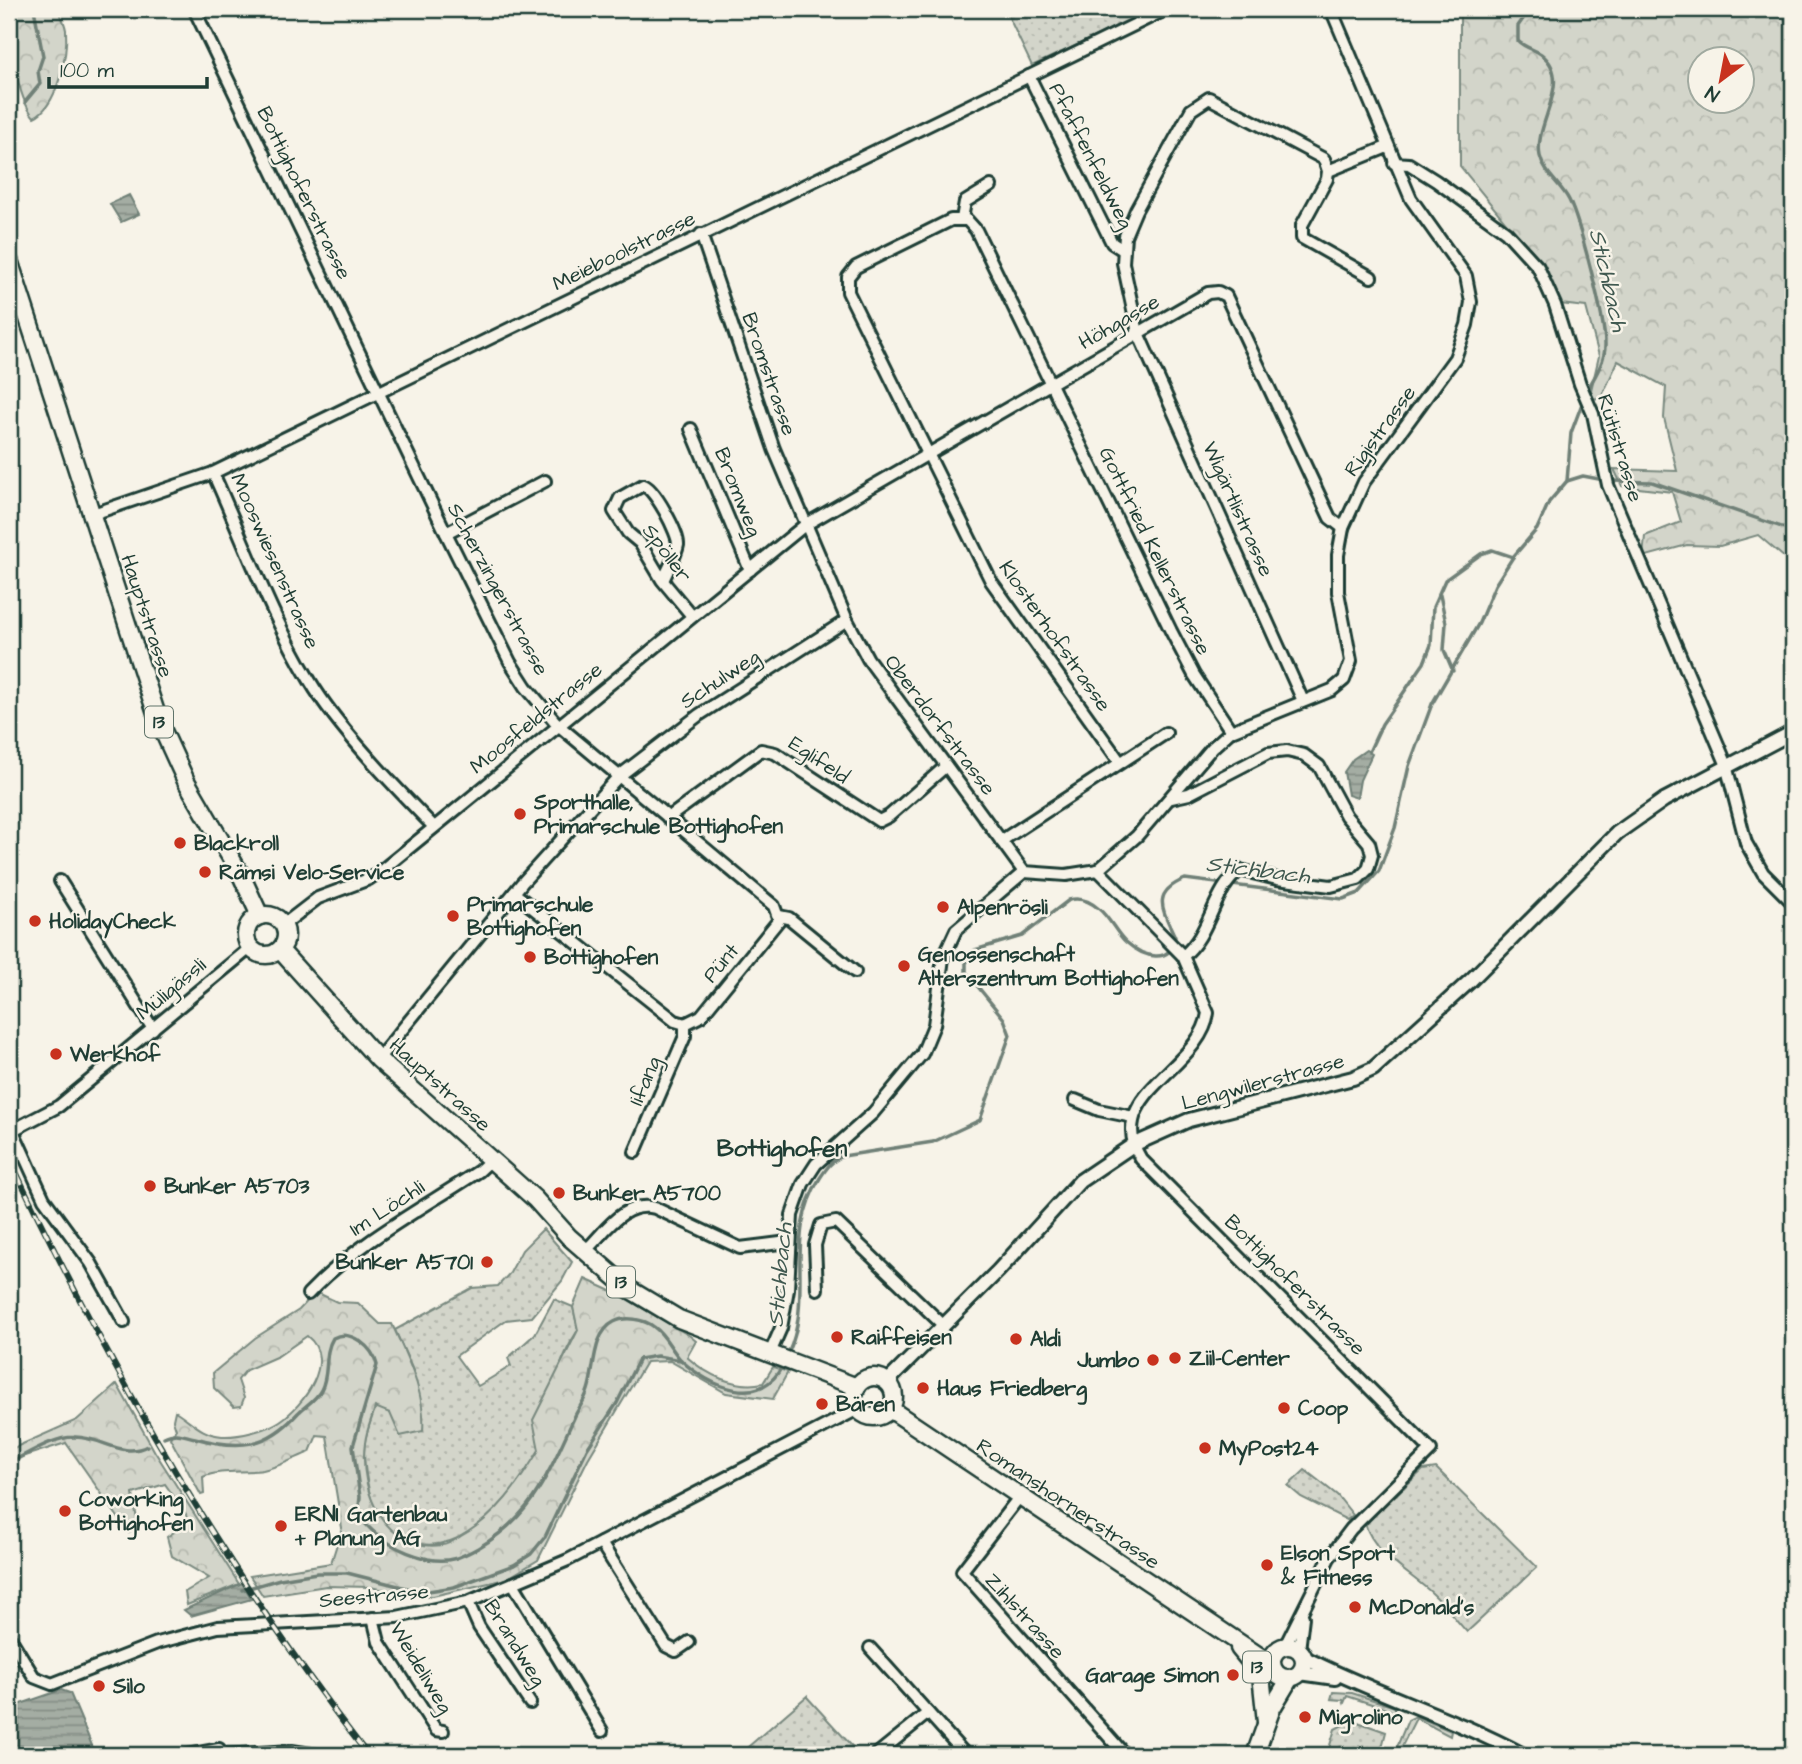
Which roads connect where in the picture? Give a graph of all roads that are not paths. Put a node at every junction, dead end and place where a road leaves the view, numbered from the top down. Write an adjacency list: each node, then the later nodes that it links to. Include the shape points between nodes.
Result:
1 (194, 9): 16 (street, Bottighoferstrasse)
2 (1167, 9): 4 (street, Meieboolstrasse)
3 (1331, 9): 5 (street, Rigistrasse)
4 (1029, 76): 10 (street, Meieboolstrasse); 11 (street, Pfaffenfeldweg, via 1112,243)
5 (1387, 147): 6 (street, Rigistrasse); 7 (street)
6 (1394, 163): 23 (street, Rigistrasse, via 1411,199 1466,276 1470,314 1455,358 1364,482); 36 (street, Rütistrasse, via 1409,164 1436,181 1524,248 1548,285 1590,404 1607,481)
7 (1328, 171): 11 (street, via 1320,156 1218,102 1202,100 1191,110 1151,181 1131,219); 13 (street, via 1302,225 1302,238)
8 (990, 186): 9 (street, via 965,202)
9 (962, 219): 15 (street, Gottfried Kellerstrasse, via 976,230); 18 (street, Klosterhofstrasse, via 951,220 856,267 847,281 848,292)
10 (701, 234): 16 (street, Meieboolstrasse); 22 (street, Bromstrasse, via 774,449)
11 (1123, 250): 14 (street, Wigärtlistrasse)
12 (9, 260): 21 (main road, Hauptstrasse / 13)
13 (1371, 277)
14 (1138, 333): 15 (street, Höhgasse); 23 (street, Höhgasse, via 1208,293 1226,296 1330,518); 29 (street, Wigärtlistrasse)
15 (1051, 384): 18 (street, Höhgasse); 31 (street, Gottfried Kellerstrasse, via 1188,664)
16 (379, 394): 19 (street, Meieboolstrasse); 24 (street, Scherzingerstrasse)
17 (691, 429): 25 (street, Bromweg)
18 (928, 454): 22 (street, Höhgasse); 34 (street, Klosterhofstrasse, via 990,581)
19 (213, 473): 21 (street, Meieboolstrasse); 40 (street, Mooswiesenstrasse, via 278,625 311,684)
20 (545, 481): 24 (street)
21 (93, 514): 47 (main road, Hauptstrasse / 13, via 159,722)
22 (805, 525): 25 (street, Moosfeldstrasse); 28 (street, Oberdorfstrasse)
23 (1343, 528): 29 (street, Rigistrasse, via 1338,592 1350,667 1338,686)
24 (446, 533): 30 (street, Scherzingerstrasse, via 510,662)
25 (750, 570): 27 (street, Moosfeldstrasse)
26 (663, 581): 26 (street, Spöller, via 614,511 620,498 639,486 653,490 678,544); 27 (street, Spöller)
27 (692, 616): 30 (street, Moosfeldstrasse)
28 (847, 620): 35 (street, Oberdorfstrasse, via 868,659); 37 (street, Schulweg, via 699,715)
29 (1303, 701): 31 (street, Rigistrasse)
30 (558, 726): 37 (street, Scherzingerstrasse); 40 (street, Moosfeldstrasse)
31 (1231, 731): 38 (street, Rigistrasse)
32 (1793, 732): 36 (street, Lengwilerstrasse)
33 (1166, 733): 34 (street)
34 (1120, 762): 41 (street)
35 (946, 766): 39 (street, Eglifeld, via 879,821 775,753 761,750); 41 (street, Oberdorfstrasse)
36 (1726, 767): 46 (street, Rütistrasse, via 1750,851 1763,873); 60 (street, Lengwilerstrasse, via 1656,805 1617,833 1471,981 1373,1069 1189,1120)
37 (618, 777): 39 (street); 45 (street, Schulweg)
38 (1171, 798): 42 (street, Rigistrasse, via 1138,836); 52 (street, via 1189,794 1268,753 1295,753 1319,766 1373,855 1359,879 1331,886 1277,879 1245,869 1236,872 1198,941)
39 (668, 818): 48 (street, via 774,906)
40 (434, 827): 49 (street, Moosfeldstrasse, via 377,874 318,898)
41 (1001, 841): 43 (street, Oberdorfstrasse)
42 (1098, 870): 43 (street); 52 (street)
43 (1024, 872): 64 (street, via 956,930 943,958 927,1046 873,1113 808,1174 796,1199)
44 (60, 881): 55 (street)
45 (514, 893): 54 (street, via 675,1021); 56 (street, Schulweg)
46 (1793, 903)
47 (260, 916): 49 (main road, via 275,917); 50 (main road, via 246,929)
48 (779, 916): 53 (street, via 789,918); 54 (street, Pünt, via 776,927 701,1016)
49 (283, 925): 51 (main road, via 285,941)
50 (250, 948): 51 (main road, via 268,955); 55 (street, Müligässli)
51 (279, 950): 56 (main road, Hauptstrasse / 13)
52 (1180, 952): 58 (street, via 1207,1008 1206,1025)
53 (855, 972)
54 (685, 1024): 61 (street, Iifang, via 685,1036)
55 (153, 1029): 59 (street, Müligässli, via 59,1107)
56 (378, 1059): 62 (main road, Hauptstrasse / 13)
57 (1075, 1100): 58 (street)
58 (1133, 1117): 60 (street)
59 (10, 1128): 68 (street, Müligässli, via 44,1199 92,1263)
60 (1133, 1145): 69 (street, Lengwilerstrasse, via 1080,1181); 85 (street, Bottighoferstrasse, via 1141,1159 1432,1450 1351,1529 1329,1558 1304,1607)
61 (635, 1152)
62 (492, 1159): 63 (main road, Hauptstrasse / 13); 67 (street, Im Löchli, via 365,1244)
63 (551, 1214): 65 (main road, Hauptstrasse / 13); 70 (main road, Hauptstrasse / 13, via 569,1237 629,1289 679,1320)
64 (788, 1242): 65 (street, via 740,1248 655,1208 642,1207 621,1214); 71 (street)
65 (591, 1245): 70 (main road, Hauptstrasse / 13, via 648,1293)
66 (817, 1289): 69 (street, via 817,1235 821,1225 836,1222)
67 (308, 1294)
68 (124, 1322)
69 (944, 1326): 72 (street, Lengwilerstrasse)
70 (706, 1329): 71 (main road, Hauptstrasse / 13)
71 (780, 1357): 73 (main road, Hauptstrasse / 13)
72 (887, 1382): 73 (main road, via 873,1377); 75 (main road, via 894,1395)
73 (857, 1387): 74 (main road)
74 (858, 1409): 75 (main road, via 877,1417); 77 (street, Seestrasse)
75 (890, 1409): 76 (main road, Romanshornerstrasse / 13)
76 (1020, 1496): 81 (main road, Romanshornerstrasse / 13); 95 (street, Zihlstrasse, via 962,1571)
77 (601, 1543): 78 (street, Seestrasse); 83 (street, via 666,1646 676,1651)
78 (514, 1585): 79 (street, Seestrasse); 90 (street)
79 (468, 1602): 80 (street, Seestrasse, via 414,1615); 86 (street, Brandweg)
80 (373, 1618): 82 (street, Seestrasse, via 218,1627 157,1643 51,1684 34,1677); 89 (street, Weideliweg, via 379,1642 436,1730)
81 (1221, 1629): 85 (main road, Romanshornerstrasse / 13); 88 (main road, 13, via 1257,1667)
82 (9, 1636)
83 (690, 1642)
84 (870, 1648): 87 (street)
85 (1288, 1661): 88 (main road, 13); 97 (street, Romanshornerstrasse, via 1407,1701)
86 (530, 1703)
87 (928, 1713): 93 (street); 94 (street)
88 (1269, 1715): 96 (main road, 13)
89 (443, 1731)
90 (602, 1731)
91 (187, 1755): 92 (street, via 219,1749 223,1755 292,1751)
92 (318, 1755)
93 (876, 1755)
94 (966, 1755)
95 (1125, 1755)
96 (1255, 1755)
97 (1523, 1755)

